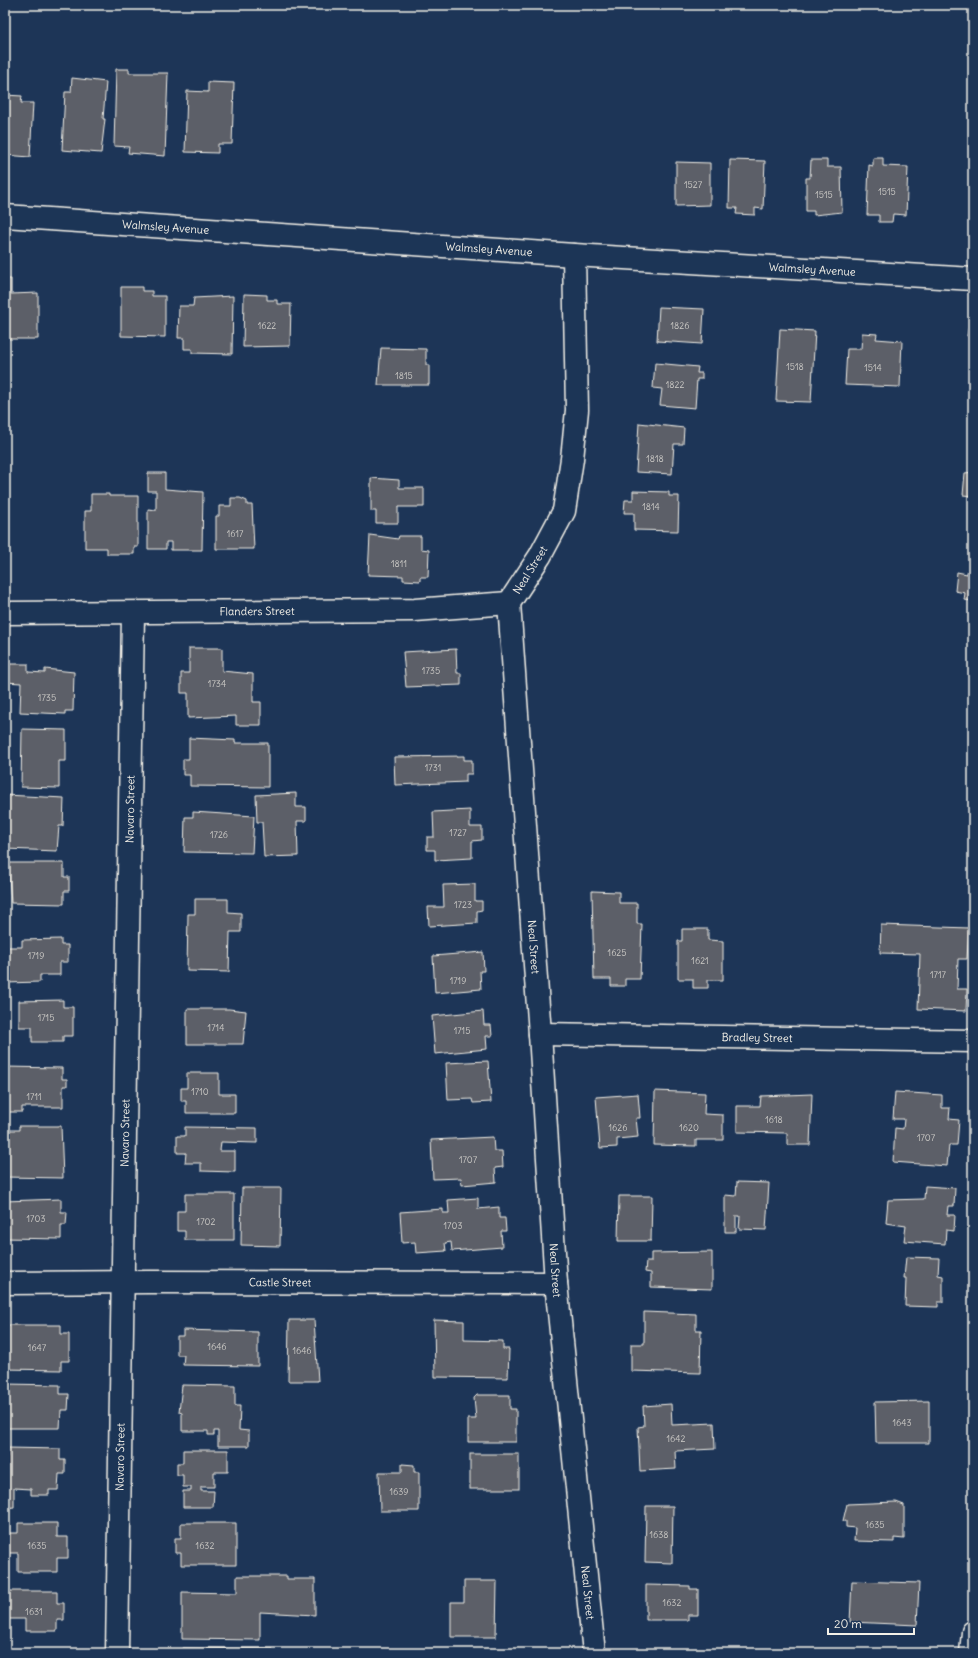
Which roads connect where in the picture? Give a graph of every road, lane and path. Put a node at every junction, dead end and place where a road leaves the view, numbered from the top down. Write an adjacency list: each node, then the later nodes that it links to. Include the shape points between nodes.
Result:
1 (5, 216): 2 (street, Walmsley Avenue)
2 (574, 255): 3 (street, Walmsley Avenue); 4 (street, Neal Street, via 577,410 564,512 540,556)
3 (973, 279)
4 (509, 603): 6 (street, Flanders Street, via 415,610); 7 (street, Neal Street)
5 (5, 613): 6 (street, Flanders Street)
6 (133, 613): 9 (street, Navaro Street)
7 (540, 1034): 8 (street, Bradley Street); 11 (street, Neal Street)
8 (973, 1041)
9 (123, 1282): 10 (street, Castle Street); 11 (street, Castle Street); 13 (street, Navaro Street)
10 (5, 1283)
11 (556, 1283): 14 (street, Neal Street)
12 (973, 1632): 15 (street)
13 (117, 1653)
14 (594, 1653)
15 (971, 1653)

